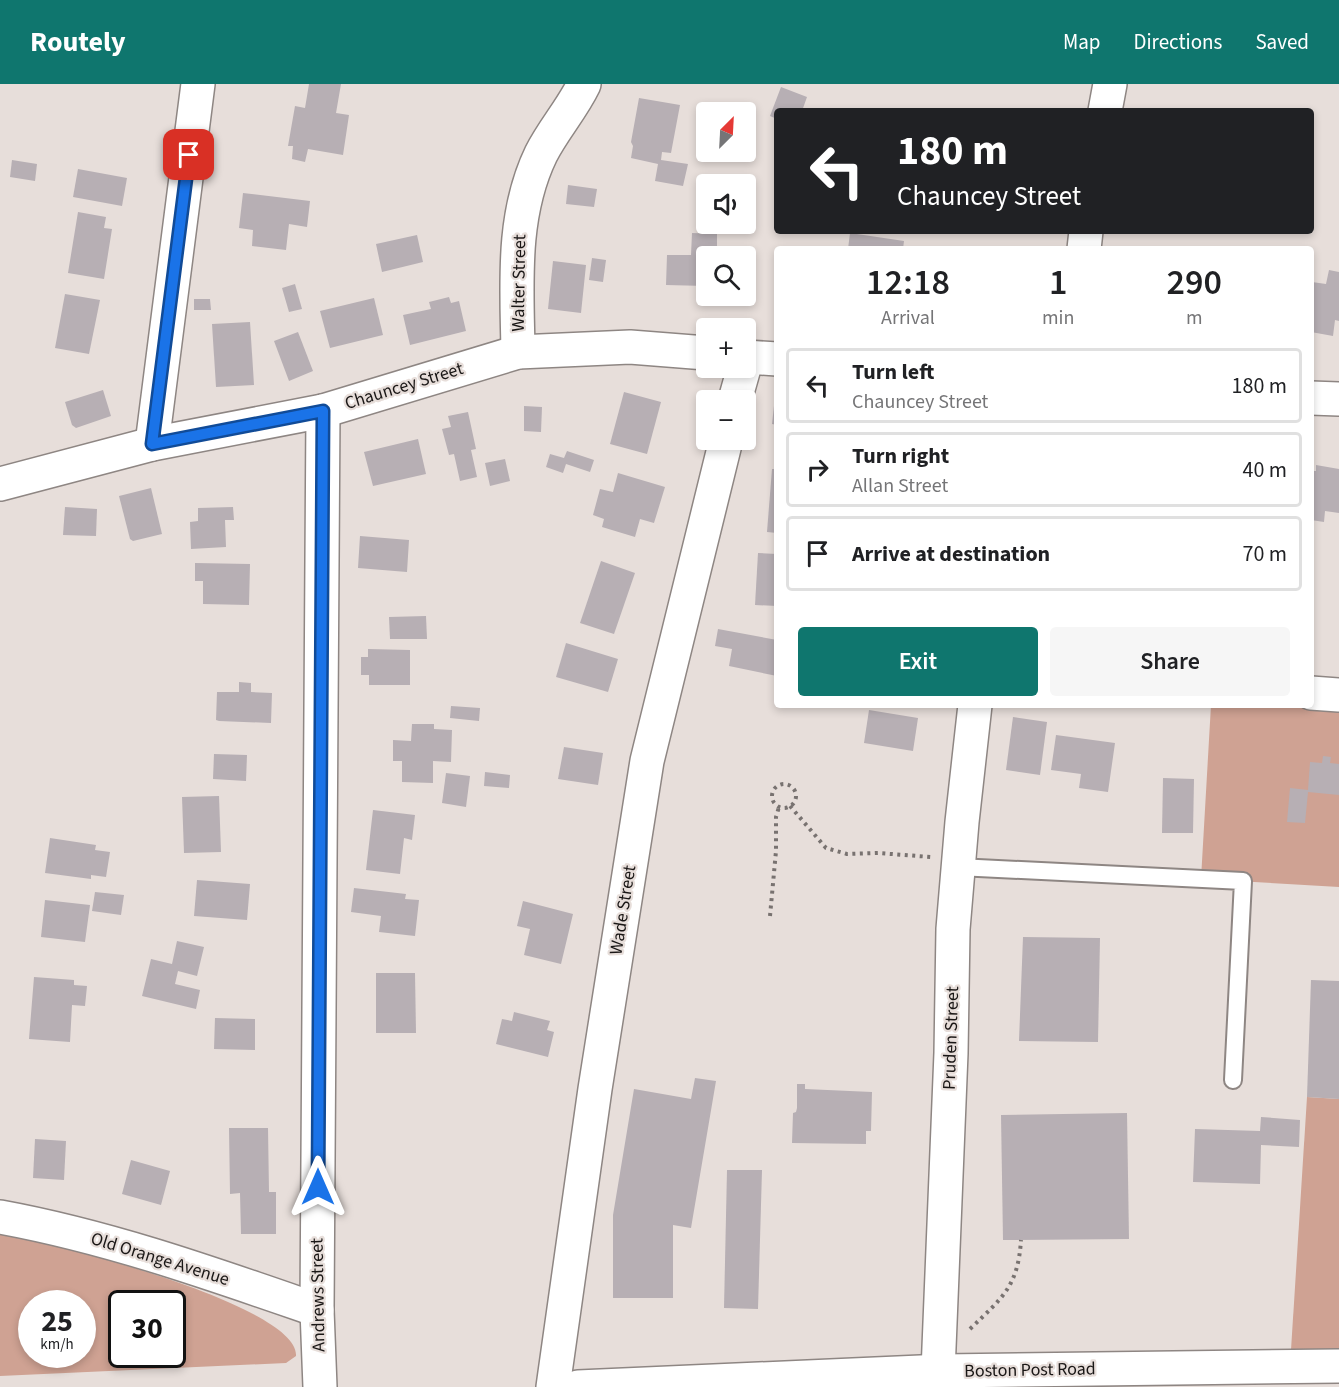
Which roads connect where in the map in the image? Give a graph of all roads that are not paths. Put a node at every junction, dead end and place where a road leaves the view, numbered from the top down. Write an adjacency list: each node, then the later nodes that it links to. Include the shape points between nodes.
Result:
1 (198, 84): 10 (street)
2 (584, 84): 5 (street, Walter Street, via 541,153 525,194 516,256)
3 (1110, 84): 4 (street)
4 (1106, 108)
5 (518, 352): 6 (street, Chauncey Street, via 630,347); 9 (street, Chauncey Street)
6 (696, 352)
7 (1314, 398): 8 (street)
8 (1339, 399)
9 (323, 411): 10 (street, Chauncey Street); 19 (street, Andrews Street)
10 (152, 444): 12 (street, Chauncey Street)
11 (724, 450): 24 (street, Wade Street, via 647,761)
12 (0, 484)
13 (1314, 693): 14 (street)
14 (1339, 695)
15 (975, 708): 16 (street, Pruden Street)
16 (958, 863): 17 (lane, via 1243,881); 21 (street, Pruden Street)
17 (1233, 1080)
18 (0, 1217): 19 (street, Old Orange Avenue, via 44,1225 184,1264)
19 (317, 1310): 23 (street, Andrews Street)
20 (1339, 1366): 22 (street, Boston Post Road)
21 (938, 1372): 22 (street, Boston Post Road); 25 (street, Boston Post Road)
22 (1004, 1378)
23 (320, 1387)
24 (553, 1387)
25 (578, 1387)

